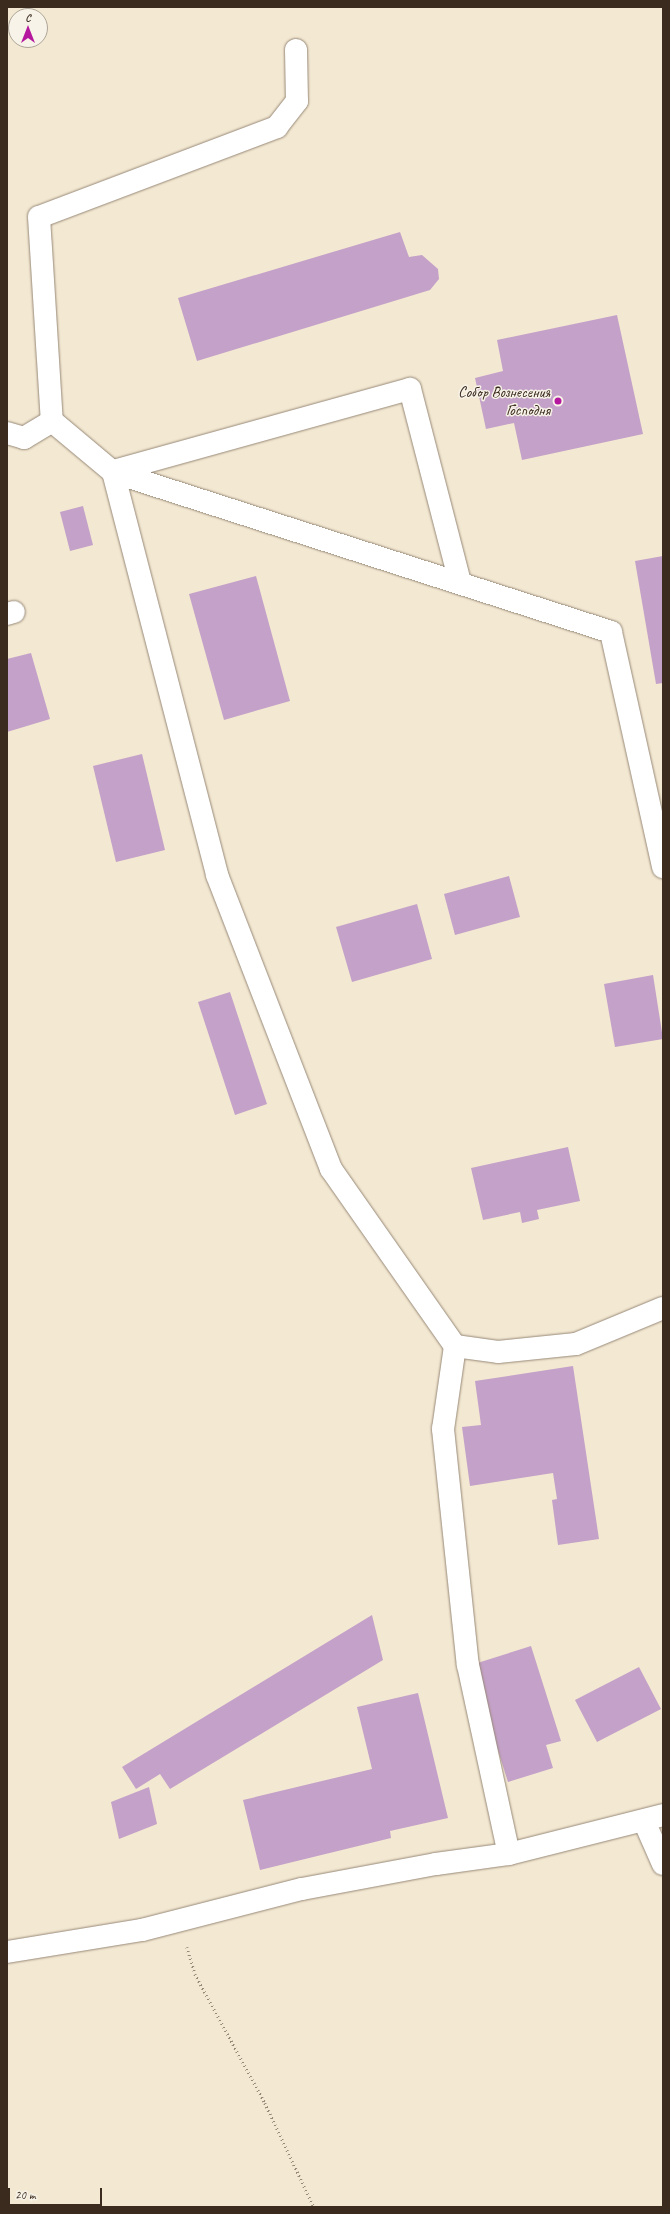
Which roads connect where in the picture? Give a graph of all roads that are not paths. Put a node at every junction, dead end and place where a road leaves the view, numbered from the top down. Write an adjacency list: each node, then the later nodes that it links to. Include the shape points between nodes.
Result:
1 (296, 50): 2 (street, via 297,101 277,127 39,217)
2 (52, 421): 3 (street, via 24,438); 4 (street)
3 (7, 433)
4 (113, 472): 5 (street); 5 (street, via 410,389); 8 (street, via 217,875 331,1169)
5 (460, 582): 6 (street, via 611,632)
6 (663, 867)
7 (663, 1308): 8 (street, via 576,1344 498,1352)
8 (455, 1346): 10 (street, via 443,1429 468,1665)
9 (653, 1818): 10 (street); 11 (street)
10 (509, 1854): 12 (street, via 436,1864 302,1889 180,1922)
11 (663, 1864)
12 (7, 1952)

